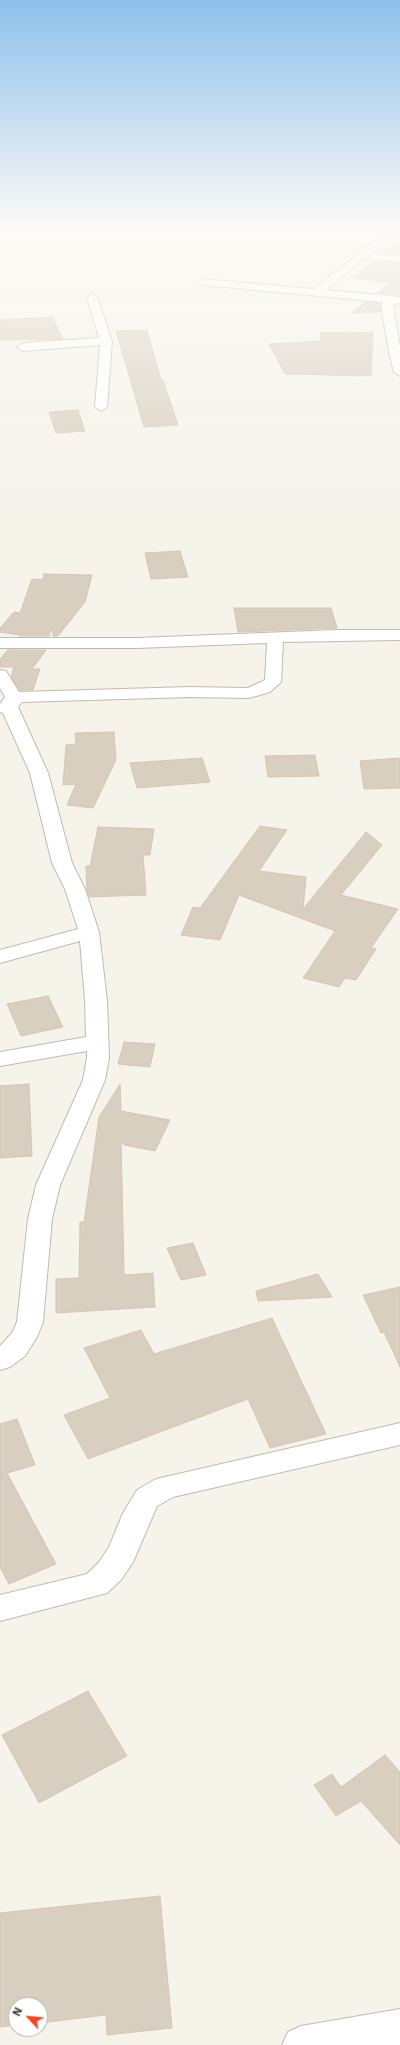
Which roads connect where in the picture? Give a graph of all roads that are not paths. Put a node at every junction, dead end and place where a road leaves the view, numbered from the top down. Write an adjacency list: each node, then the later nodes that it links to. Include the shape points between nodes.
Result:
1 (100, 322): 3 (street)
2 (390, 322): 5 (street, via 394,352)
3 (106, 341): 4 (street); 6 (street)
4 (23, 347)
5 (400, 372)
6 (101, 407)
7 (400, 635): 8 (street)
8 (275, 637): 9 (street, via 137,643); 11 (street, via 273,682 264,688 249,692 190,692)
9 (0, 643)
10 (0, 675): 11 (street)
11 (8, 704): 12 (street, via 39,773 62,863 75,889)
12 (89, 932): 13 (street); 14 (street)
13 (0, 957)
14 (98, 1042): 15 (street); 16 (street, via 94,1080 48,1185 40,1219 30,1322 24,1337 15,1349)
15 (0, 1059)
16 (0, 1360)
17 (400, 1434): 18 (street, via 166,1487 147,1498 122,1553 110,1571 96,1584)
18 (0, 1608)
19 (400, 2028): 20 (street)
20 (301, 2045)

